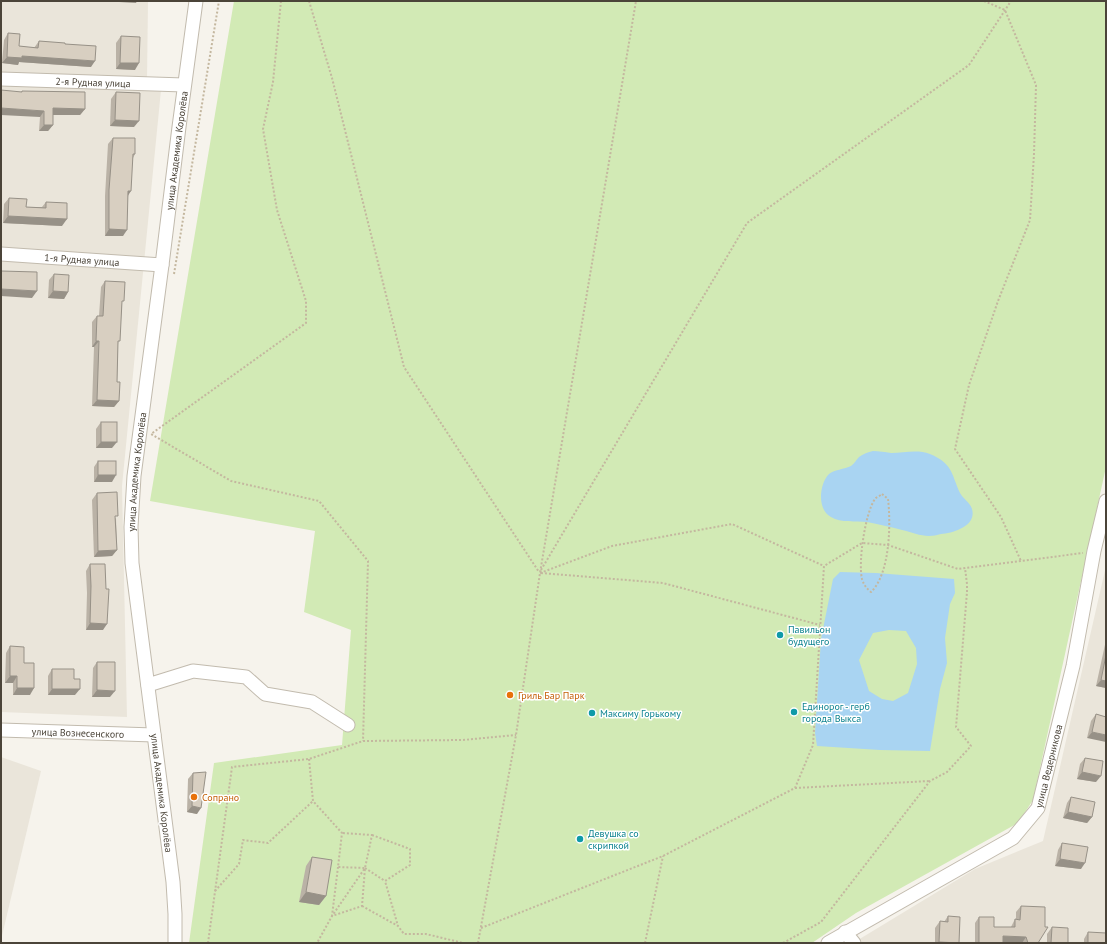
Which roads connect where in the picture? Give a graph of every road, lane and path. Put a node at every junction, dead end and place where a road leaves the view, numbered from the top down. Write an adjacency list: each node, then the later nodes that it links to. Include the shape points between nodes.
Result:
1 (196, 1): 10 (street, улица Академика Королёва)
2 (219, 1): 13 (path)
3 (281, 1): 15 (path, via 273,82 263,129 277,210 306,301 306,323)
4 (309, 1): 24 (path, via 332,78 404,366)
5 (636, 1): 24 (path)
6 (984, 1): 8 (path)
7 (1012, 1): 8 (path)
8 (1006, 10): 21 (path, via 1036,85 1030,220 969,385 955,449 1001,517); 24 (path, via 969,65 747,223)
9 (1, 79): 10 (street, 2-я Рудная улица)
10 (184, 86): 12 (street, улица Академика Королёва)
11 (1, 254): 12 (street, 1-я Рудная улица)
12 (162, 265): 26 (street, улица Академика Королёва, via 131,503 132,563)
13 (174, 274)
14 (152, 427): 15 (path)
15 (152, 434): 16 (path); 31 (path, via 231,481 319,501 368,561)
16 (150, 442)
17 (1106, 500): 20 (street, улица Ведерникова)
18 (862, 543): 19 (path); 19 (path, via 862,578 866,588 871,592 877,586 886,563); 19 (path, via 875,498 882,494 888,499 890,515); 22 (path)
19 (888, 545): 23 (path, via 958,569)
20 (1094, 551): 21 (path); 47 (street, улица Ведерникова, via 1073,666 1038,808 1013,838)
21 (1021, 561): 23 (path)
22 (824, 566): 24 (path, via 732,524 612,546); 25 (path)
23 (965, 568): 33 (path, via 968,584 956,727 971,746 947,772)
24 (540, 573): 25 (path, via 664,583); 30 (path)
25 (820, 625): 34 (path, via 813,745)
26 (148, 685): 27 (street, via 193,671 246,677 265,694 312,702); 29 (street, улица Академика Королёва)
27 (348, 725)
28 (1, 730): 29 (street, улица Вознесенского)
29 (154, 735): 48 (street, улица Академика Королёва, via 173,882)
30 (516, 735): 31 (path, via 463,740); 46 (path)
31 (363, 741): 32 (path)
32 (309, 759): 35 (path); 42 (path, via 232,767)
33 (930, 781): 34 (path); 54 (path, via 821,922)
34 (795, 788): 38 (path)
35 (313, 801): 36 (path); 42 (path, via 268,843 243,840 239,864)
36 (342, 833): 37 (path); 39 (path)
37 (372, 836): 40 (path); 41 (path, via 410,849 410,865)
38 (663, 856): 46 (path); 53 (path)
39 (338, 868): 40 (path); 44 (path)
40 (366, 868): 41 (path); 43 (path); 44 (path)
41 (385, 881): 45 (path)
42 (215, 892): 49 (path)
43 (362, 906): 44 (path); 45 (path)
44 (332, 916): 50 (path)
45 (398, 926): 51 (path, via 404,934 426,934)
46 (481, 928): 52 (path)
47 (845, 932): 55 (street, улица Ведерникова); 56 (street)
48 (175, 943)
49 (208, 943)
50 (317, 943)
51 (463, 943)
52 (478, 943)
53 (645, 943)
54 (783, 943)
55 (828, 943)
56 (854, 943)

